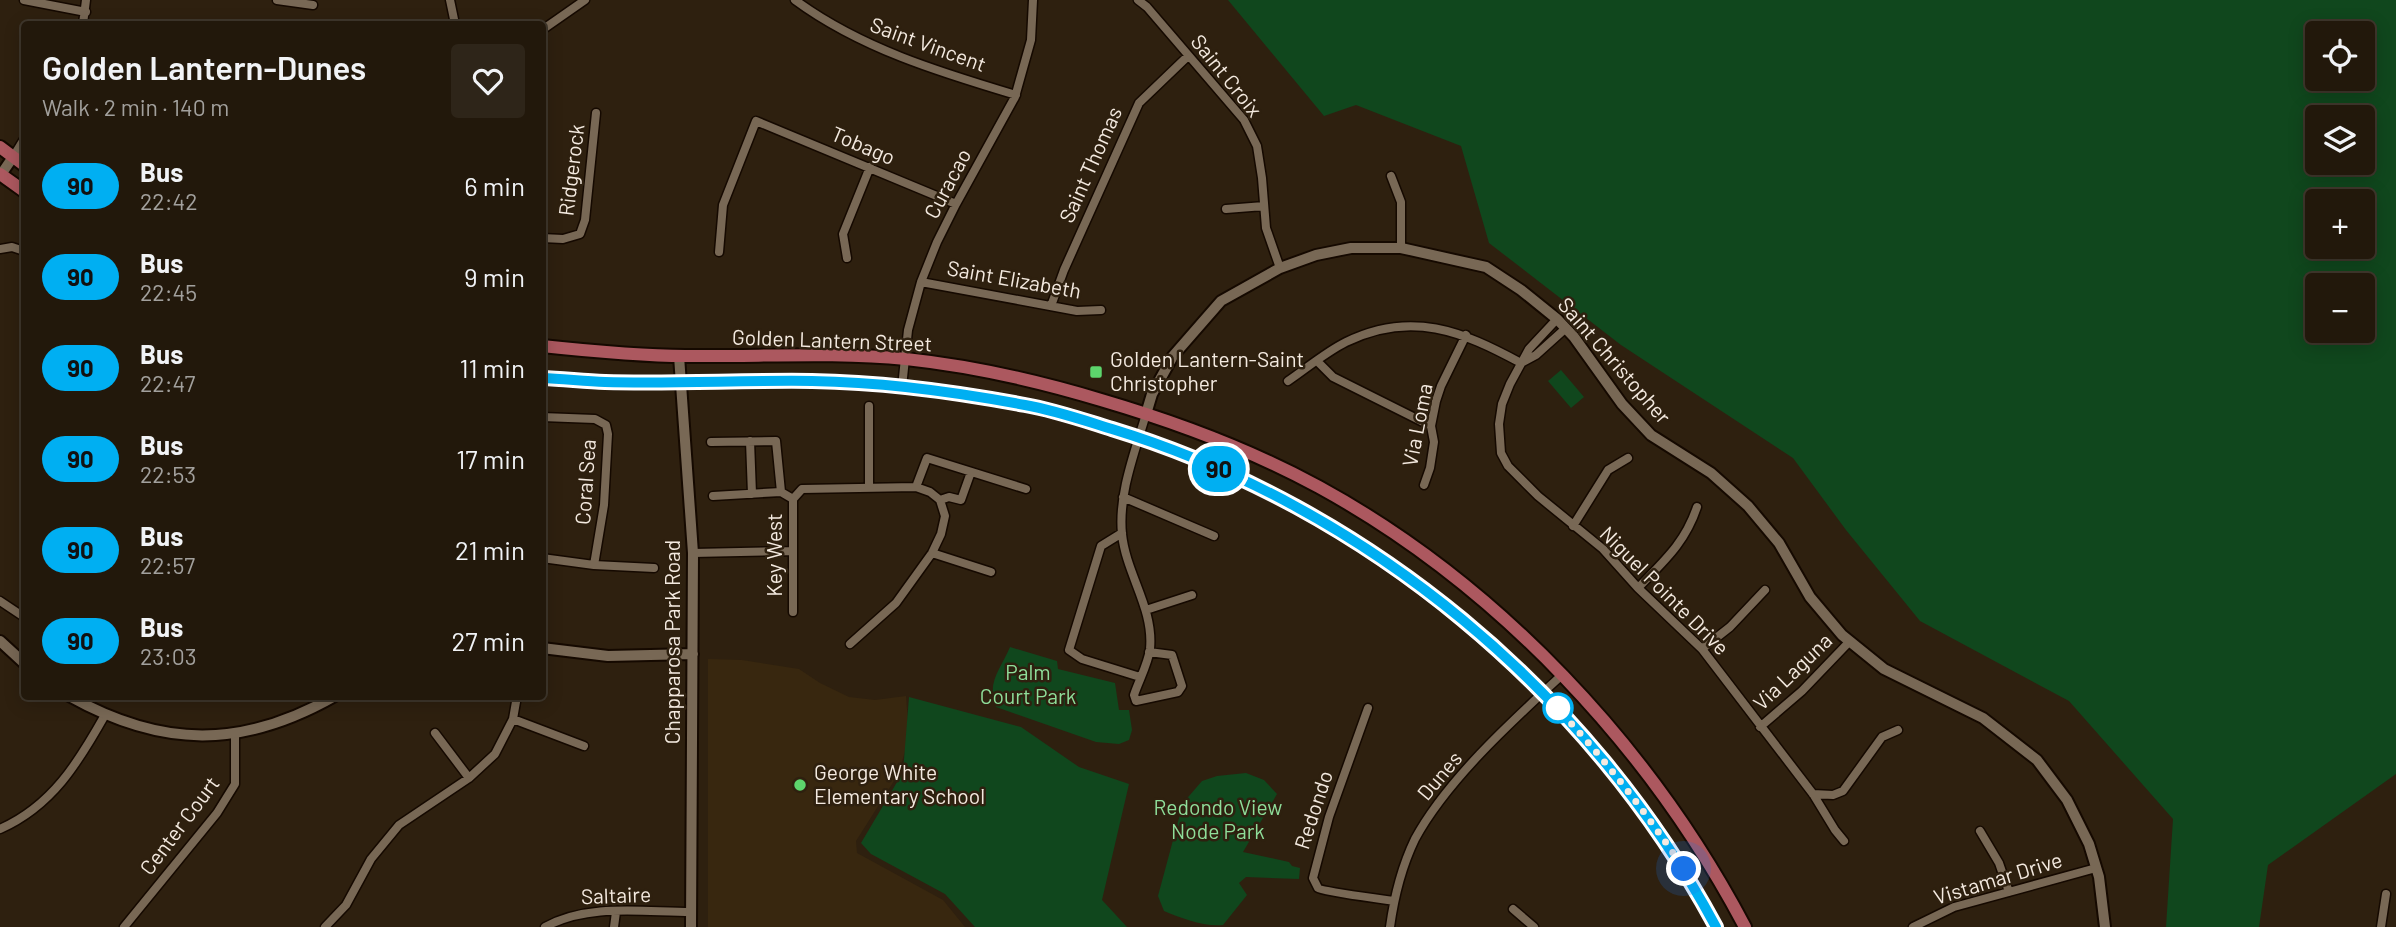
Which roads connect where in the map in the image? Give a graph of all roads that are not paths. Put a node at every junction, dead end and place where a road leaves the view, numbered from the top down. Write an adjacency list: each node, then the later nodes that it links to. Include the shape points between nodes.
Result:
1 (24, 0): 10 (street)
2 (86, 0): 10 (street)
3 (276, 0): 9 (street)
4 (450, 0): 12 (street)
5 (585, 0): 13 (street)
6 (795, 0): 15 (street, Saint Vincent, via 855,37 939,72)
7 (1033, 0): 15 (street, Curacao, via 1031,40)
8 (1138, 0): 14 (street, Saint Croix)
9 (313, 5)
10 (86, 12): 11 (street)
11 (84, 21)
12 (454, 21)
13 (546, 27)
14 (1188, 56): 26 (street, Saint Croix, via 1244,120 1257,146); 36 (street, Saint Thomas, via 1139,103)
15 (1016, 95): 25 (street, Curacao)
16 (596, 113): 28 (street, Ridgerock, via 580,234)
17 (21, 144): 19 (street)
18 (0, 147): 19 (main road)
19 (13, 157): 20 (main road); 22 (street)
20 (21, 163)
21 (870, 167): 25 (street, Tobago); 32 (street, Tobago, via 756,121 723,205); 33 (street, via 843,234)
22 (0, 175): 24 (main road)
23 (1391, 176): 29 (street, via 1401,202)
24 (21, 189)
25 (956, 204): 35 (street, Curacao)
26 (1264, 206): 27 (street); 34 (street, Saint Croix, via 1266,228)
27 (1226, 209)
28 (546, 238)
29 (1401, 248): 34 (street, Saint Christopher, via 1351,248 1316,254); 38 (street, Saint Christopher, via 1486,267)
30 (0, 249): 31 (street)
31 (21, 250)
32 (719, 252)
33 (847, 258)
34 (1280, 268): 51 (street, Saint Christopher, via 1221,301 1173,356)
35 (921, 282): 36 (street, Saint Elizabeth); 43 (street, Curacao)
36 (1051, 306): 37 (street, Saint Elizabeth)
37 (1101, 310)
38 (1557, 319): 39 (street, Saint Christopher); 45 (street, Niguel Pointe Drive)
39 (1566, 328): 45 (street, Niguel Pointe Drive); 88 (street, Saint Christopher, via 1634,419 1748,506 1779,542 1825,617)
40 (1466, 335): 44 (street, via 1423,326 1380,329 1346,342); 45 (street); 53 (street, Via Loma, via 1440,386)
41 (546, 346): 42 (main road, Golden Lantern Street)
42 (680, 356): 43 (main road, Golden Lantern Street); 48 (street, Chapparosa Park Road)
43 (905, 359): 49 (street, Curacao); 51 (main road, Golden Lantern Street, via 1039,382)
44 (1317, 361): 47 (street); 53 (street, via 1333,377)
45 (1521, 363): 70 (street, Niguel Pointe Drive, via 1502,404 1501,453 1518,477)
46 (546, 378): 48 (main road, Golden Lantern Street)
47 (1288, 381)
48 (682, 382): 49 (main road, Golden Lantern Street, via 813,381); 74 (street, Chapparosa Park Road)
49 (902, 387): 54 (main road, Golden Lantern Street, via 1028,405)
50 (869, 405): 61 (street)
51 (1146, 414): 54 (street, Saint Christopher); 95 (main road, Golden Lantern Street, via 1251,454 1350,506 1470,591)
52 (546, 417): 77 (street, Coral Sea, via 595,419 606,425 604,505)
53 (1431, 426): 59 (street, Via Loma, via 1434,442)
54 (1139, 437): 66 (street, Saint Christopher); 97 (main road, Golden Lantern Street, via 1217,468 1357,543 1445,606)
55 (750, 441): 56 (street); 63 (street, Key West, via 776,442); 64 (street, Key West)
56 (711, 442)
57 (1628, 458): 70 (street, via 1608,470)
58 (971, 472): 60 (street, via 927,458); 62 (street); 68 (street, via 961,500)
59 (1424, 485)
60 (916, 487): 61 (street); 68 (street)
61 (869, 488): 67 (street, via 802,489)
62 (1026, 489)
63 (781, 492): 64 (street); 67 (street)
64 (752, 494): 65 (street)
65 (713, 496)
66 (1123, 497): 71 (street, Saint Christopher); 72 (street)
67 (793, 499): 73 (street, Key West)
68 (940, 500): 75 (street, via 945,516)
69 (1697, 507): 80 (street, via 1690,528)
70 (1573, 526): 80 (street, Niguel Pointe Drive, via 1603,549)
71 (1122, 533): 84 (street, Saint Christopher); 96 (street, via 1101,546 1069,650)
72 (1214, 536)
73 (792, 551): 74 (street); 85 (street, Key West)
74 (693, 553): 93 (street, Chapparosa Park Road)
75 (932, 554): 79 (street); 89 (street, via 896,603)
76 (546, 559): 77 (street)
77 (594, 565): 78 (street)
78 (654, 568)
79 (990, 572)
80 (1638, 588): 91 (street, Niguel Pointe Drive)
81 (1765, 590): 91 (street)
82 (1192, 595): 84 (street)
83 (0, 601): 86 (street)
84 (1146, 610): 92 (street, Saint Christopher)
85 (793, 612)
86 (21, 615)
87 (0, 640): 94 (street)
88 (1850, 642): 104 (street, Via Laguna); 114 (street, Saint Christopher, via 1884,669 1983,718 2037,760 2074,812)
89 (850, 643)
90 (546, 648): 93 (street, via 608,656)
91 (1702, 649): 104 (street, Niguel Pointe Drive)
92 (1149, 652): 96 (street); 96 (street, via 1172,655 1181,690 1136,701)
93 (693, 654): 120 (street, Chapparosa Park Road)
94 (21, 660)
95 (1562, 675): 97 (street, Dunes); 129 (main road, Golden Lantern Street, via 1670,803)
96 (1140, 677)
97 (1543, 692): 117 (street, Dunes, via 1433,809 1414,841); 128 (main road, Golden Lantern Street, via 1651,819)
98 (77, 700): 102 (street)
99 (516, 700): 103 (street)
100 (319, 701): 107 (street, via 295,718)
101 (1368, 708): 117 (street, Redondo, via 1329,817 1313,878 1326,892)
102 (105, 715): 107 (street, via 158,732); 111 (street, via 85,752 54,793 20,820)
103 (513, 719): 108 (street); 109 (street, via 495,754)
104 (1760, 727): 110 (street, Niguel Pointe Drive)
105 (1898, 730): 110 (street, via 1882,737 1843,791)
106 (435, 733): 109 (street)
107 (235, 734): 121 (street, Center Court, via 235,784)
108 (584, 746)
109 (469, 778): 122 (street, via 399,825 371,859 346,905)
110 (1813, 794): 113 (street, Niguel Pointe Drive)
111 (0, 829)
112 (1980, 831): 115 (street)
113 (1844, 841)
114 (2096, 869): 115 (street, Vistamar Drive); 131 (street, Saint Christopher)
115 (2009, 892): 130 (street, Vistamar Drive, via 1954,907)
116 (2386, 894): 132 (street)
117 (1394, 901): 126 (street, Dunes)
118 (1513, 909): 127 (street)
119 (615, 912): 120 (street, Saltaire); 123 (street, Saltaire, via 592,911); 124 (street)
120 (691, 912): 125 (street, Chapparosa Park Road)
121 (124, 927)
122 (324, 927)
123 (545, 927)
124 (614, 927)
125 (691, 927)
126 (1390, 927)
127 (1534, 927)
128 (1716, 927)
129 (1745, 927)
130 (1913, 927)
131 (2105, 927)
132 (2381, 927)

